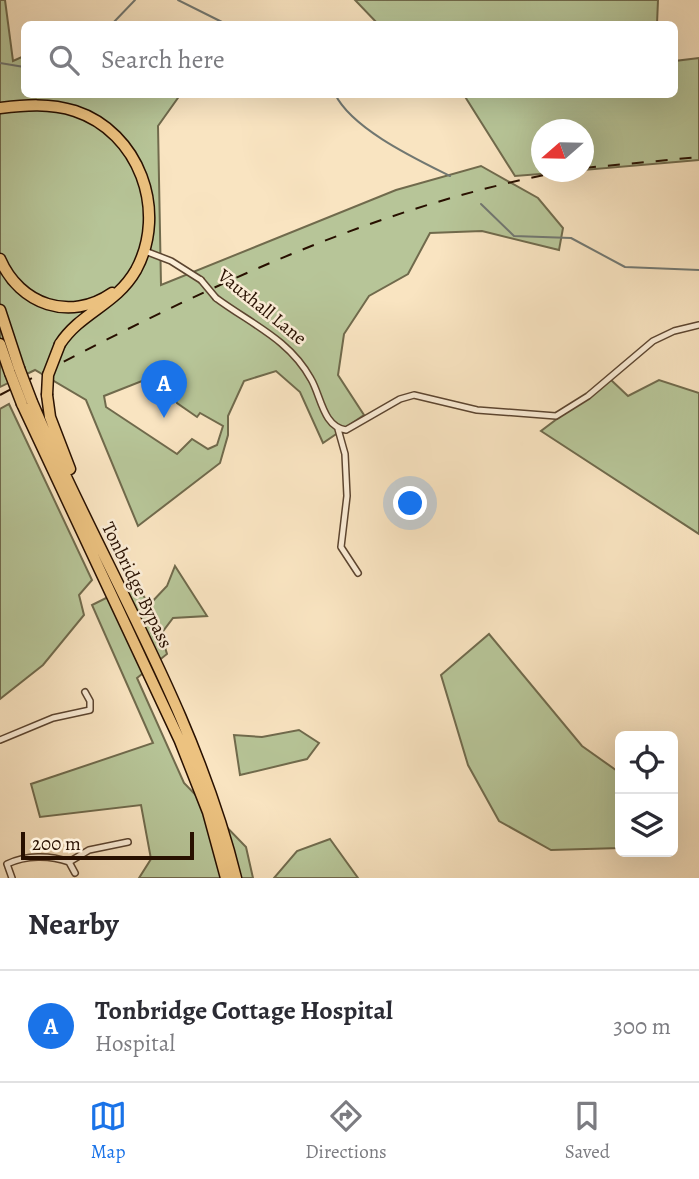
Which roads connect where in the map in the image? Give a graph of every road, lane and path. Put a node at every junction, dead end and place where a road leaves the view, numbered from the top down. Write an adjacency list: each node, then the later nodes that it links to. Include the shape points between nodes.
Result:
1 (0, 108): 2 (highway, via 63,108 111,131 129,151 145,186 149,214)
2 (144, 250): 4 (highway); 11 (street, Vauxhall Lane, bridge, via 201,280 216,298 289,348)
3 (0, 259): 4 (highway, via 23,292 53,307 74,309 94,303)
4 (128, 281): 12 (highway, bridge, via 116,297 75,326 60,344 48,375 54,430)
5 (0, 310): 9 (highway, Tonbridge Bypass)
6 (699, 325): 11 (street, via 653,341 588,396 556,416 477,410 414,395 355,427)
7 (0, 344): 9 (highway, Tonbridge Bypass)
8 (0, 353): 9 (highway)
9 (12, 370): 10 (highway, Tonbridge Bypass, bridge)
10 (27, 403): 12 (highway, Tonbridge Bypass); 24 (highway, Tonbridge Bypass, via 180,741 205,803)
11 (338, 429): 13 (street, Vauxhall Lane, via 348,496 341,547)
12 (111, 572): 25 (highway, Tonbridge Bypass, via 191,738)
13 (358, 573)
14 (85, 692): 15 (street)
15 (90, 710): 16 (street); 17 (street, via 53,718)
16 (100, 710)
17 (0, 740)
18 (128, 842): 20 (street, via 89,850)
19 (1, 859): 21 (street)
20 (69, 862): 21 (street, via 55,857); 22 (street)
21 (7, 864): 23 (street)
22 (75, 873)
23 (12, 878)
24 (226, 878)
25 (236, 878)

